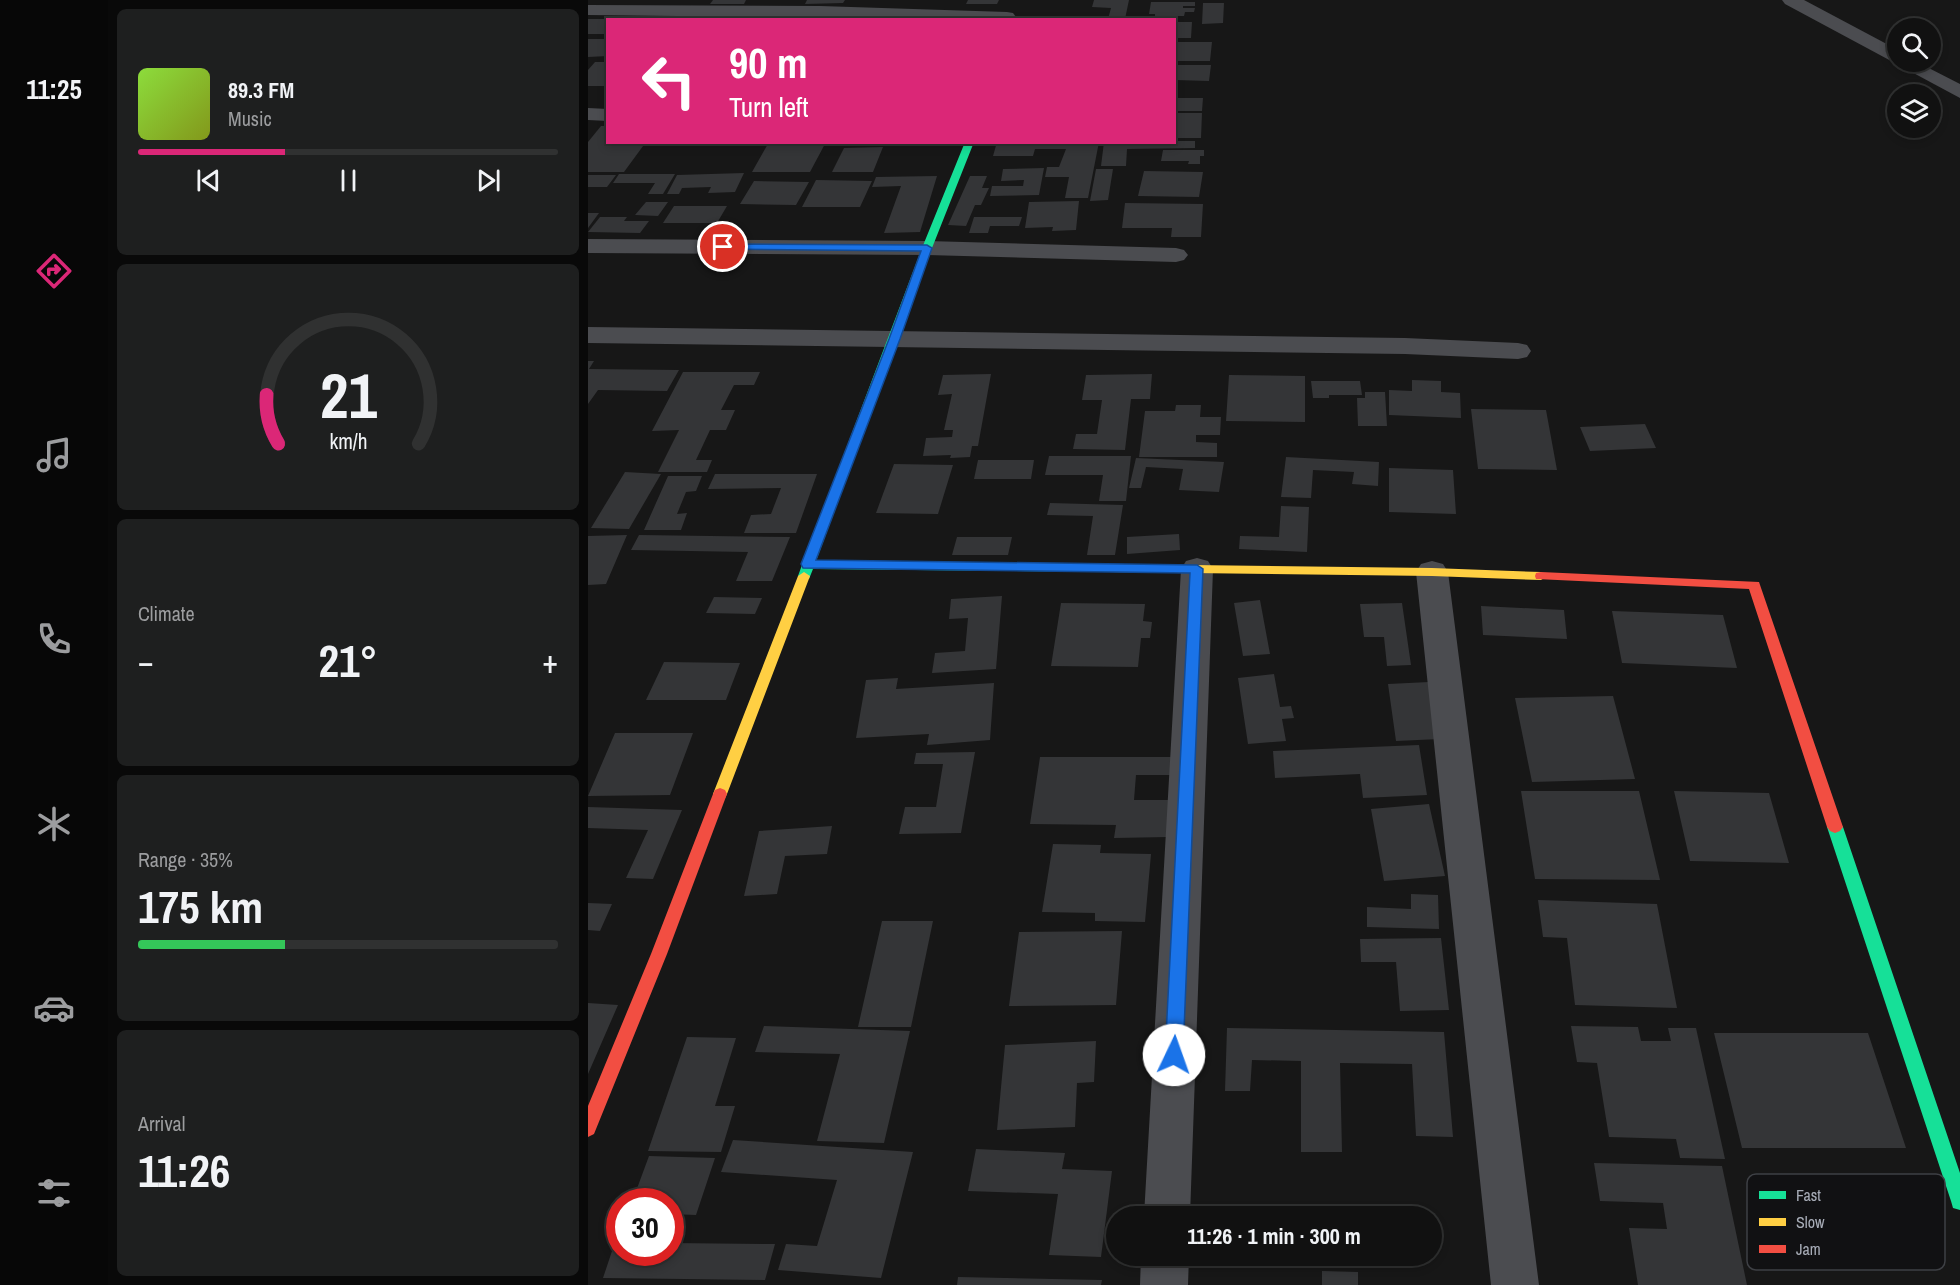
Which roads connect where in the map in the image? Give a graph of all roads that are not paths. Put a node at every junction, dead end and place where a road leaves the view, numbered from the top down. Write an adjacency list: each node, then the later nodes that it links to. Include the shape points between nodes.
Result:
1 (1015, 0): 4 (street)
2 (1791, 0): 5 (street)
3 (588, 10): 4 (street, via 820,11)
4 (1007, 18)
5 (1887, 52)
6 (1923, 72): 7 (street)
7 (1960, 92)
8 (588, 114): 9 (street)
9 (606, 115)
10 (969, 144): 12 (street)
11 (588, 246): 12 (street)
12 (927, 248): 13 (street); 15 (street)
13 (1176, 255)
14 (588, 335): 15 (street)
15 (894, 339): 16 (street); 17 (street)
16 (1518, 351)
17 (808, 564): 18 (street); 20 (street)
18 (1197, 569): 19 (street); 22 (street)
19 (1432, 572): 21 (street, via 1754,585); 25 (street)
20 (588, 1128)
21 (1960, 1201)
22 (1167, 1206)
23 (1165, 1266): 24 (street)
24 (1164, 1285)
25 (1515, 1285)

